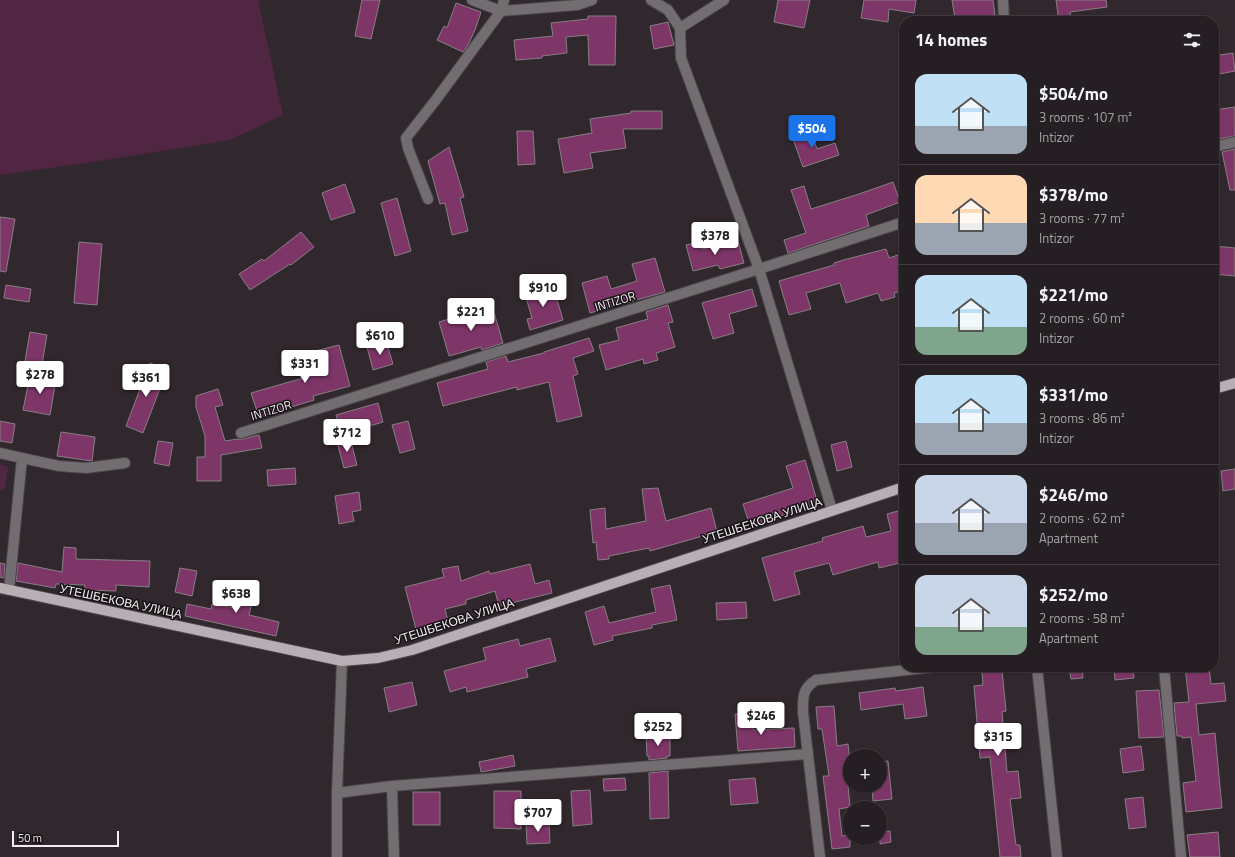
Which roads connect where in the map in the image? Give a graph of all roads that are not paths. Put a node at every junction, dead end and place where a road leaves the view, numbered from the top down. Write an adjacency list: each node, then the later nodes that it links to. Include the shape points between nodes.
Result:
1 (472, 0): 7 (street)
2 (504, 0): 7 (street)
3 (592, 0): 7 (street, via 577,5)
4 (651, 0): 9 (street, via 668,10)
5 (724, 0): 9 (street)
6 (1003, 0): 8 (street)
7 (501, 11): 12 (street, via 406,138)
8 (1004, 16)
9 (680, 28): 14 (street, via 681,58)
10 (1235, 142): 11 (street)
11 (1219, 145)
12 (428, 198)
13 (899, 224): 14 (street, INTIZOR)
14 (759, 270): 17 (street, INTIZOR); 22 (street)
15 (1235, 383): 16 (main road)
16 (1219, 388)
17 (241, 433)
18 (0, 453): 19 (street)
19 (22, 458): 20 (street, via 59,466 86,468); 23 (street)
20 (125, 463)
21 (899, 489): 22 (main road, УТЕШБЕКОВА УЛИЦА)
22 (832, 510): 24 (main road, УТЕШБЕКОВА УЛИЦА, via 412,650 378,658)
23 (5, 589): 24 (main road, УТЕШБЕКОВА УЛИЦА)
24 (342, 660): 30 (street)
25 (899, 671): 28 (street, via 816,680 808,685 803,696 803,712)
26 (1038, 672): 34 (street)
27 (1164, 672): 35 (street)
28 (808, 754): 29 (street); 33 (street)
29 (392, 786): 30 (street); 32 (street)
30 (337, 793): 31 (street)
31 (337, 857)
32 (394, 857)
33 (820, 857)
34 (1057, 857)
35 (1181, 857)

